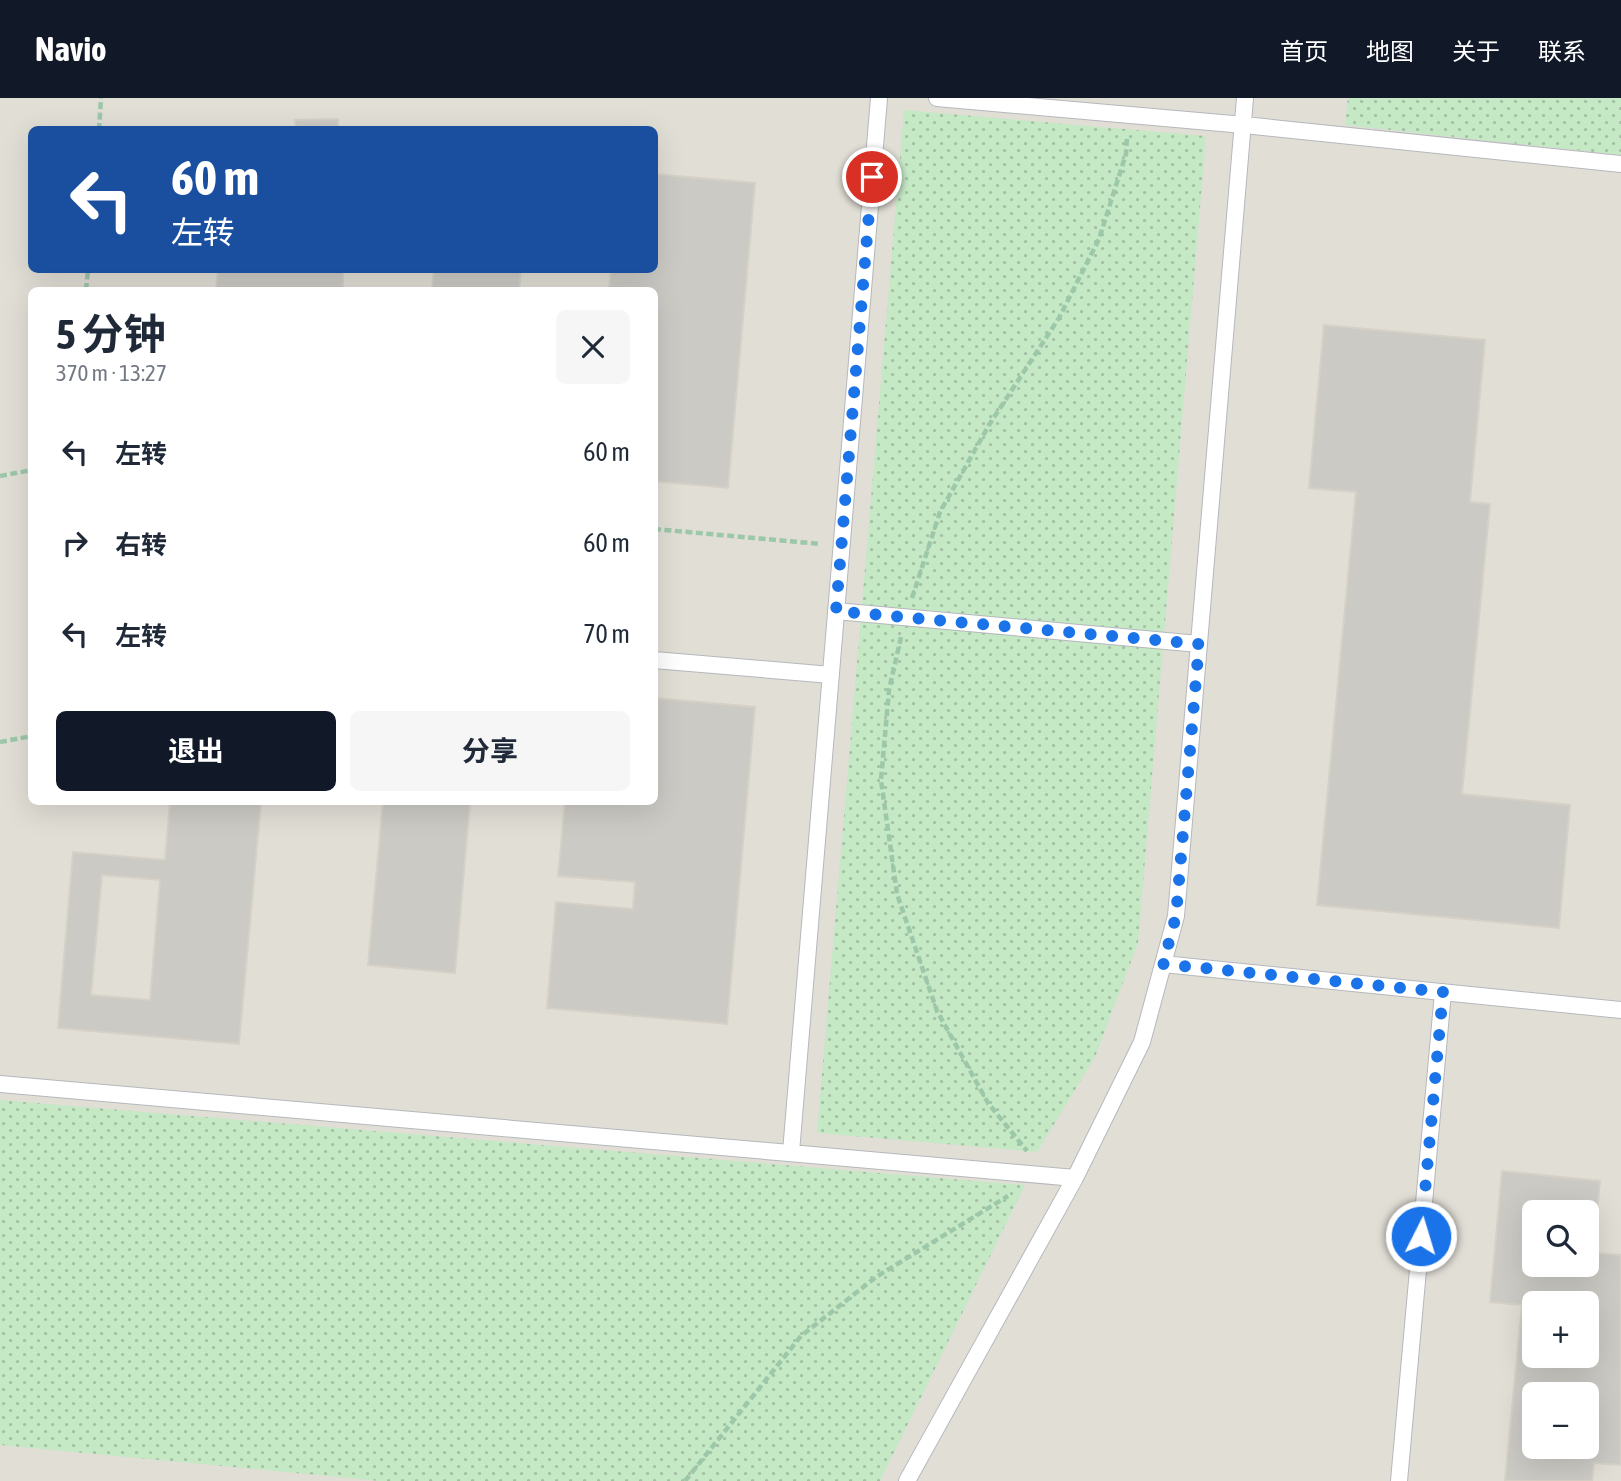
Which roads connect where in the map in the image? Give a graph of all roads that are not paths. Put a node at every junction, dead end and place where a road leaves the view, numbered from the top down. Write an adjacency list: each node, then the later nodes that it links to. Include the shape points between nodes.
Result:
1 (879, 98): 6 (lane)
2 (937, 98): 4 (lane)
3 (1245, 98): 4 (lane)
4 (1244, 125): 5 (lane); 7 (lane)
5 (1621, 164)
6 (836, 611): 7 (lane); 9 (lane)
7 (1199, 644): 10 (lane, via 1176,916)
8 (658, 660): 9 (lane)
9 (831, 675): 14 (lane)
10 (1163, 964): 11 (lane); 15 (lane, via 1142,1042)
11 (1443, 992): 12 (lane); 17 (lane)
12 (1621, 1010)
13 (0, 1084): 14 (lane)
14 (791, 1152): 15 (lane)
15 (1075, 1178): 16 (lane)
16 (907, 1481)
17 (1399, 1481)

